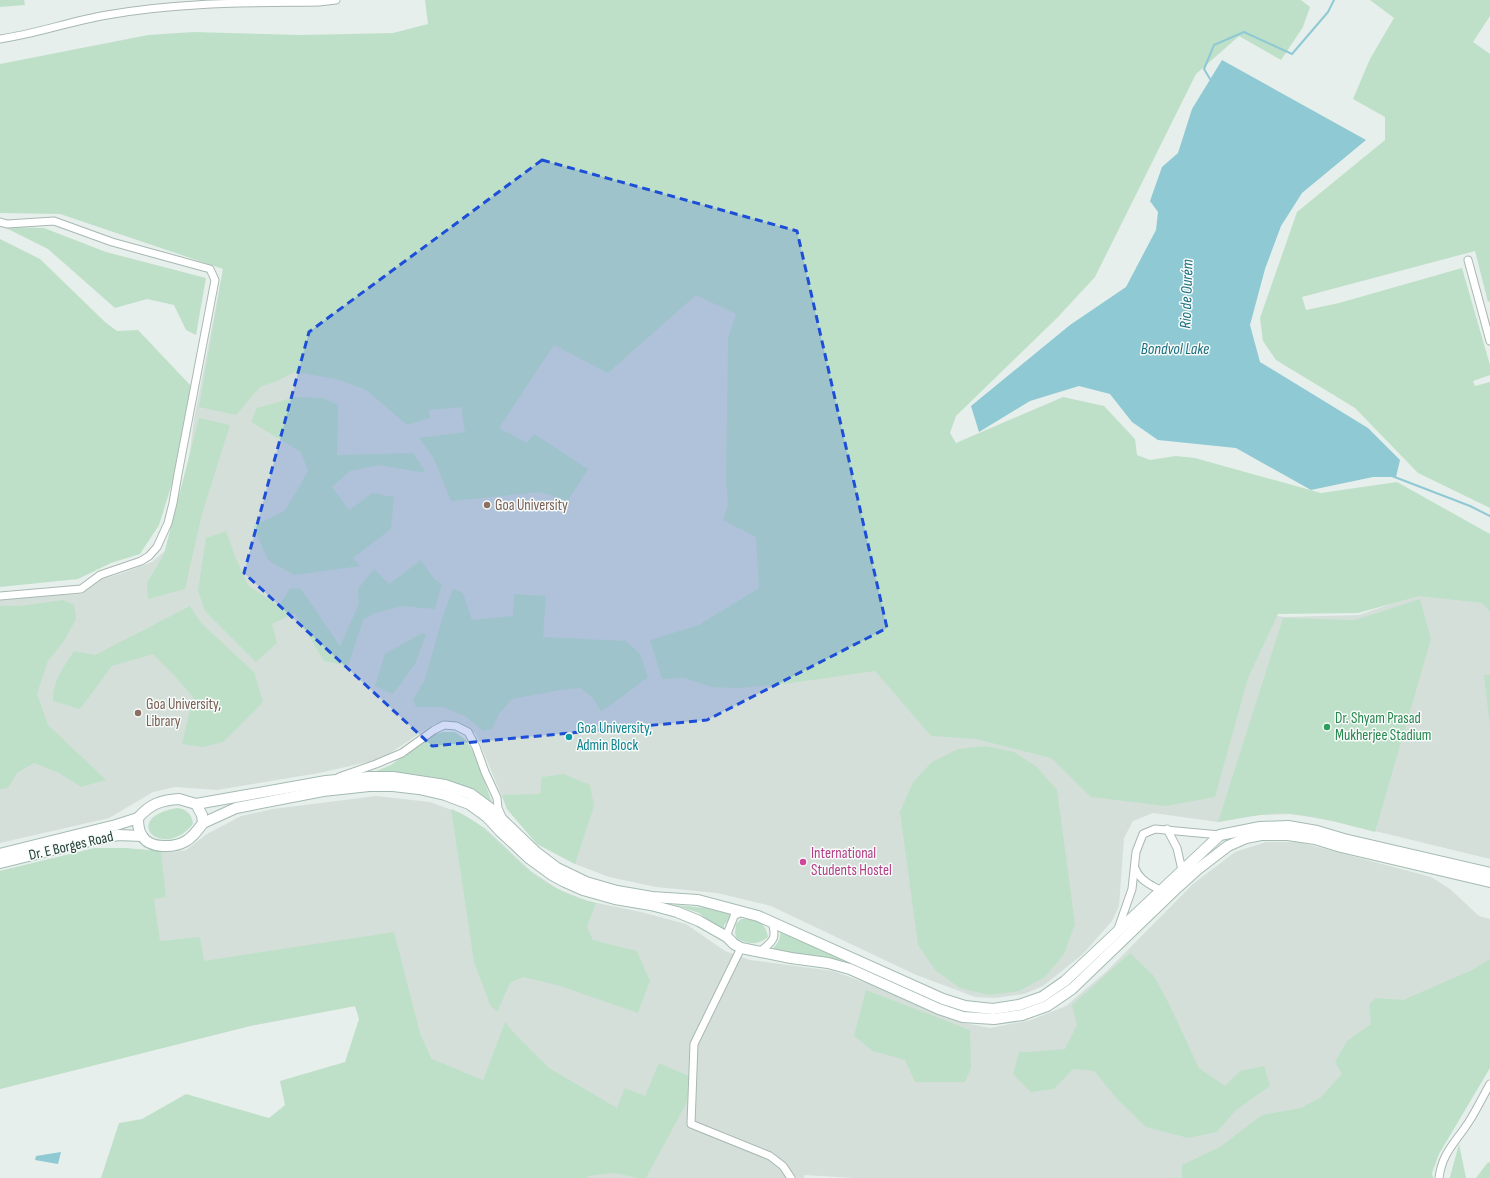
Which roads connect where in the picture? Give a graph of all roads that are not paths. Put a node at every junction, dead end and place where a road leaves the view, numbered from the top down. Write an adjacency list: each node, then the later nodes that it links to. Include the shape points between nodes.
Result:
1 (336, 0): 2 (street)
2 (319, 1): 3 (street)
3 (198, 2): 4 (street, via 106,15)
4 (0, 39)
5 (0, 222): 9 (street, via 7,224 54,221 112,242 210,269 215,280 174,503 157,547 141,561 100,575 81,589)
6 (1468, 260): 7 (street)
7 (1487, 317): 8 (street)
8 (1490, 341)
9 (0, 596)
10 (326, 781): 11 (main road); 13 (main road, via 393,777 445,785 471,794); 13 (street, via 402,753 444,725 456,726 468,732 476,747)
11 (196, 804): 12 (main road, via 179,799 165,800 145,810); 14 (main road)
12 (138, 818): 17 (main road, via 138,829); 19 (main road, Dr. E Borges Road)
13 (504, 820): 26 (main road, via 536,852 557,868 586,882 616,891 652,897 698,900)
14 (203, 823): 17 (main road, via 193,836 184,842 170,845 148,842); 29 (main road, via 236,808 323,791 369,786 419,789 469,804 487,817 530,858 565,882 615,899 677,912)
15 (1167, 829): 16 (street); 21 (street, via 1155,829 1143,834 1136,852); 22 (street)
16 (1220, 835): 18 (main road, via 1260,827 1288,826 1317,831); 22 (main road)
17 (142, 836): 20 (main road, Dr. E Borges Road, via 118,835 98,838)
18 (1351, 845): 23 (main road); 24 (main road); 28 (main road, via 1288,835 1246,838 1228,846 1210,859)
19 (0, 854)
20 (0, 863)
21 (1135, 867): 25 (street, via 1142,880); 28 (street)
22 (1182, 870): 25 (main road)
23 (1490, 873)
24 (1490, 882)
25 (1161, 891): 28 (main road)
26 (743, 911): 27 (main road); 29 (street, via 734,916)
27 (772, 922): 28 (main road, via 943,999 965,1006 994,1008 1019,1005 1042,997 1065,981); 31 (street, via 775,932 773,940)
28 (1121, 933): 32 (main road, via 1072,989 1047,1006 1022,1015 994,1019 963,1017 939,1009 850,969)
29 (727, 937): 30 (main road)
30 (741, 948): 32 (main road); 34 (street, via 694,1044 691,1124 770,1156 783,1166)
31 (764, 949): 32 (main road)
32 (752, 951)
33 (1490, 1084): 35 (street, via 1470,1121 1448,1150 1441,1166)
34 (791, 1178)
35 (1440, 1178)

